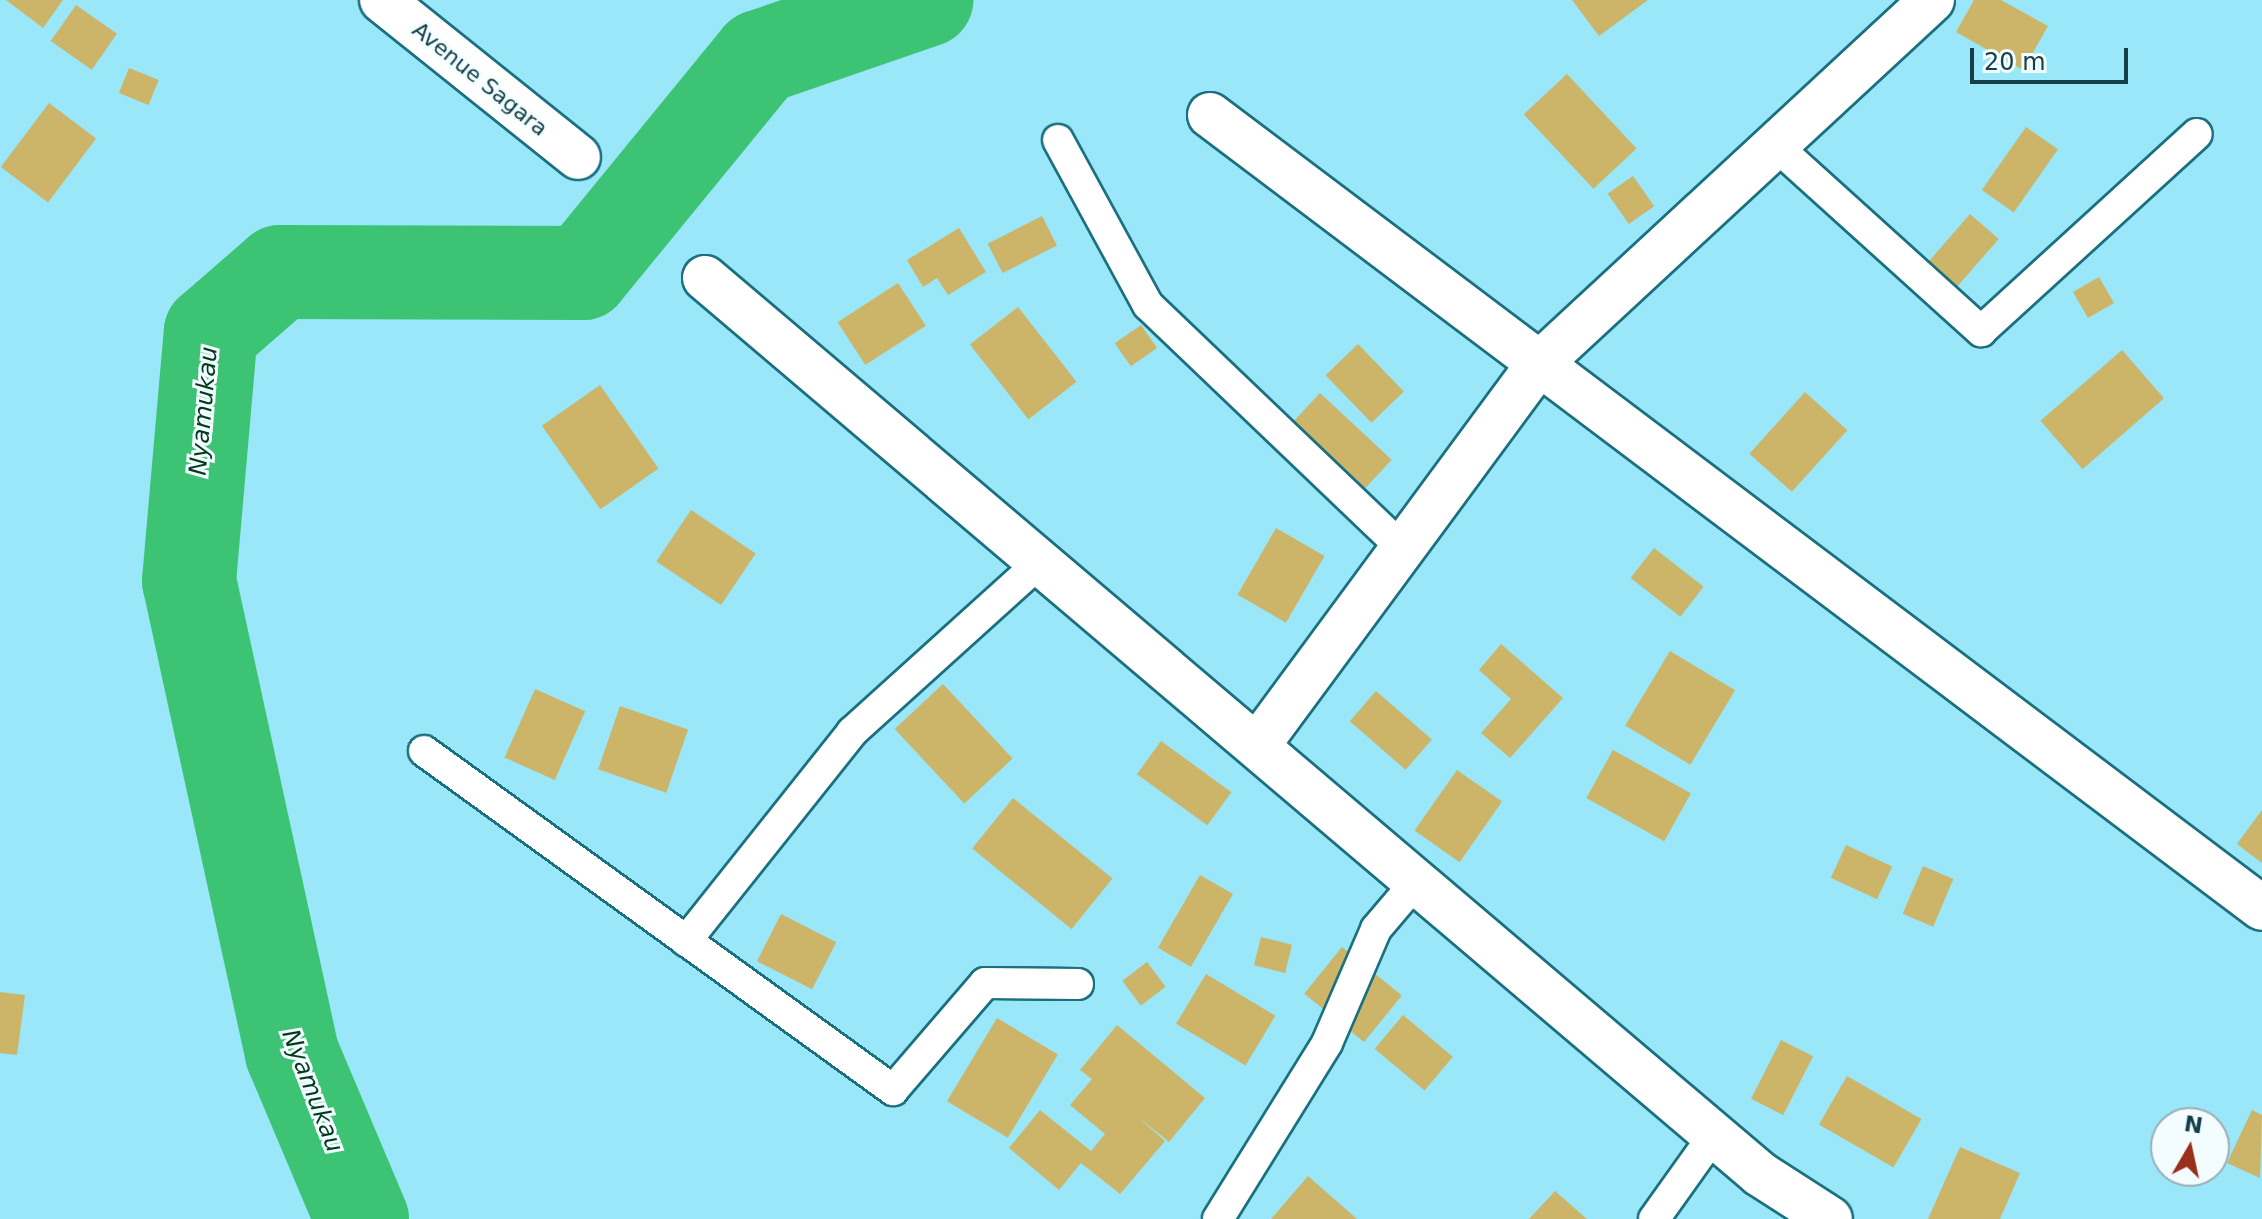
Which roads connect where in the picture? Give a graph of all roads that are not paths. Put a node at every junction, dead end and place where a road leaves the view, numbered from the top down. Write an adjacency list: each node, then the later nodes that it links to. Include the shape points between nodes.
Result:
1 (382, 0): 7 (street, Avenue Sagara)
2 (1932, 0): 6 (street)
3 (1210, 115): 9 (street)
4 (2197, 134): 6 (lane, via 1981,331)
5 (1058, 140): 10 (lane, via 1148,305)
6 (1775, 145): 9 (street)
7 (578, 157)
8 (705, 278): 11 (street)
9 (1538, 365): 10 (street); 15 (street)
10 (1402, 548): 12 (street)
11 (1040, 562): 12 (street); 16 (lane, via 852,732)
12 (1257, 746): 14 (street)
13 (424, 751): 16 (lane)
14 (1416, 882): 18 (street); 19 (lane, via 1376,929 1327,1043)
15 (2262, 908)
16 (686, 941): 17 (lane, via 893,1090 985,983)
17 (1078, 984)
18 (1714, 1135): 20 (lane); 21 (street, via 1760,1174)
19 (1218, 1219)
20 (1654, 1219)
21 (1830, 1219)

